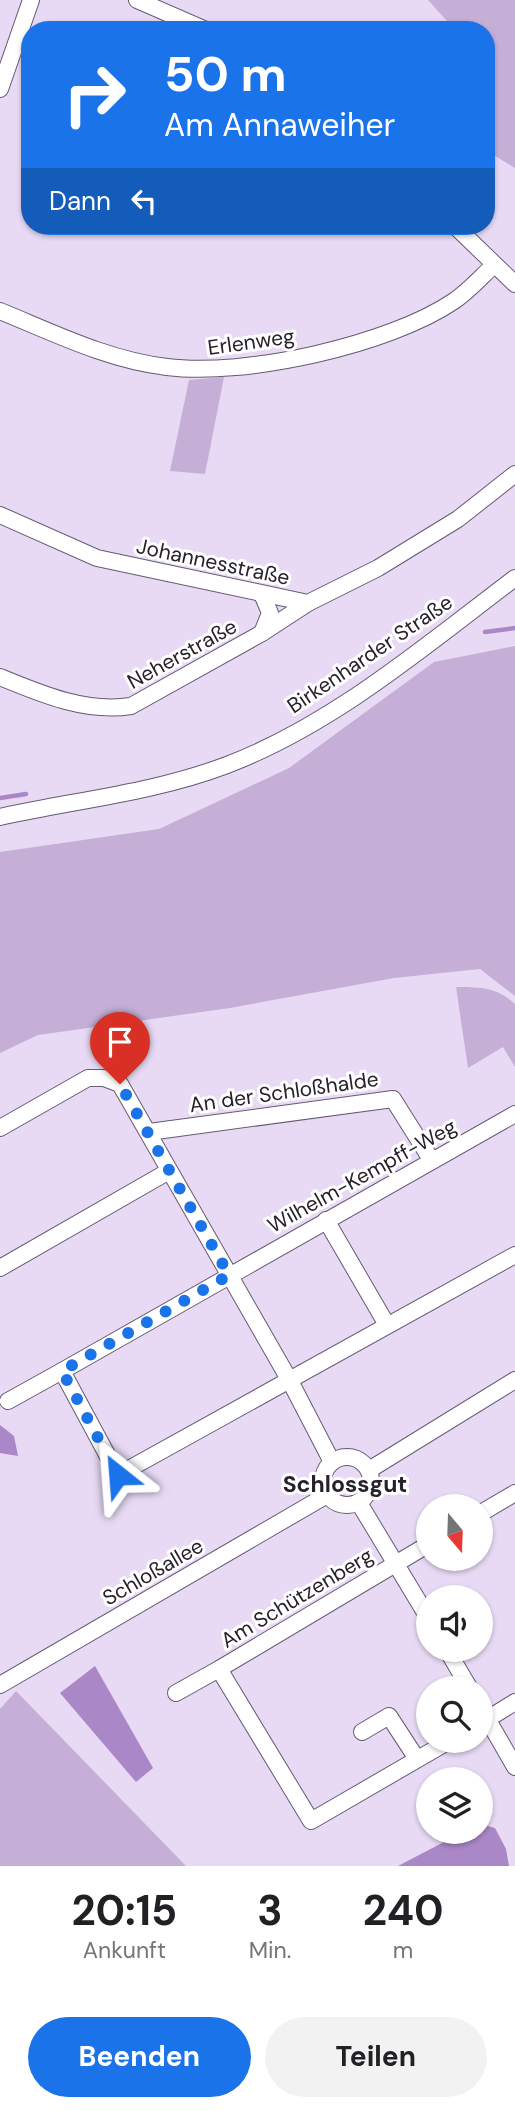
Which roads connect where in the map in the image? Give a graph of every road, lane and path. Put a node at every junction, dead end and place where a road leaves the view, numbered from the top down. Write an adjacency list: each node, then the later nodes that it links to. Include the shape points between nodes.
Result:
1 (31, 0): 3 (street)
2 (137, 0): 4 (street)
3 (24, 21)
4 (185, 21)
5 (21, 29): 6 (street)
6 (0, 89)
7 (463, 235): 8 (street)
8 (494, 265): 9 (street); 10 (street, Erlenweg, via 456,300 415,321 309,355 245,368 205,370 132,361)
9 (515, 284)
10 (0, 311)
11 (515, 474): 15 (street, Johannesstraße, via 458,519 378,568)
12 (0, 515): 14 (street, Johannesstraße, via 97,558)
13 (515, 578): 18 (street, Birkenharder Straße, via 370,685 264,749 147,790)
14 (262, 594): 15 (street, Johannesstraße); 16 (street, Neherstraße, via 270,613)
15 (308, 603): 16 (street, Neherstraße)
16 (262, 633): 17 (street, Neherstraße, via 131,706 108,710)
17 (0, 677)
18 (0, 817)
19 (515, 1114): 22 (street, Wilhelm-Kempff-Weg)
20 (0, 1128): 21 (street, via 88,1078 104,1078 120,1084)
21 (149, 1132): 22 (street, An der Schloßhalde, via 393,1099); 23 (street)
22 (432, 1161): 24 (street, Wilhelm-Kempff-Weg)
23 (169, 1171): 26 (street); 27 (street)
24 (326, 1220): 27 (street, Wilhelm-Kempff-Weg); 28 (street)
25 (515, 1255): 28 (street)
26 (0, 1268)
27 (229, 1275): 29 (street, Wilhelm-Kempff-Weg); 31 (street)
28 (387, 1325): 31 (street)
29 (62, 1371): 31 (street, via 118,1475); 32 (street, Wilhelm-Kempff-Weg)
30 (515, 1380): 34 (street)
31 (290, 1381): 33 (street)
32 (8, 1401)
33 (332, 1462): 34 (street, via 352,1458); 36 (street, via 323,1478)
34 (369, 1470): 37 (street, via 370,1488)
35 (515, 1493): 38 (street)
36 (327, 1496): 37 (street, via 345,1506); 43 (street, Schloßallee)
37 (359, 1503): 40 (street)
38 (494, 1505)
39 (416, 1551): 40 (street, Am Schützenberg)
40 (396, 1563): 41 (street); 42 (street, Am Schützenberg)
41 (416, 1597)
42 (219, 1669): 44 (street, Am Schützenberg); 50 (street, Am Schützenberg, via 311,1821)
43 (0, 1685)
44 (176, 1693)
45 (515, 1702): 46 (street)
46 (493, 1712)
47 (362, 1732): 50 (street, via 390,1716)
48 (493, 1732): 51 (street)
49 (428, 1753): 50 (street, Am Schützenberg)
50 (417, 1759)
51 (515, 1767)

